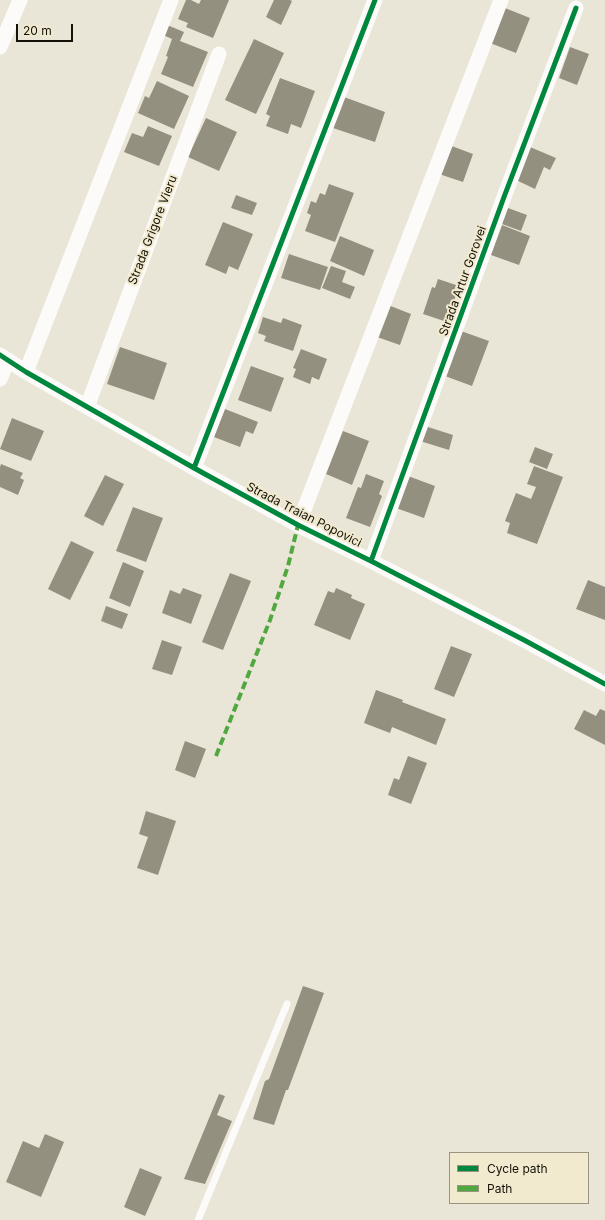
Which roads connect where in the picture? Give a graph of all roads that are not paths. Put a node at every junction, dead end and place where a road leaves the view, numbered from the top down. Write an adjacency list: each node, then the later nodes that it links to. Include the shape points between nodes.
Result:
1 (20, 0): 6 (street)
2 (170, 0): 9 (street)
3 (375, 0): 12 (street)
4 (501, 0): 13 (street)
5 (576, 8): 14 (street, Strada Artur Gorovei)
6 (0, 47)
7 (219, 54): 11 (street, Strada Grigore Vieru)
8 (4, 357): 9 (street, Strada Traian Popovici); 10 (street)
9 (26, 372): 11 (street, Strada Traian Popovici)
10 (0, 379)
11 (86, 406): 12 (street, Strada Traian Popovici)
12 (194, 468): 13 (street, Strada Traian Popovici)
13 (298, 525): 14 (street, Strada Traian Popovici)
14 (371, 561): 15 (street, Strada Traian Popovici)
15 (605, 684)
16 (288, 1004): 17 (lane)
17 (198, 1220)

